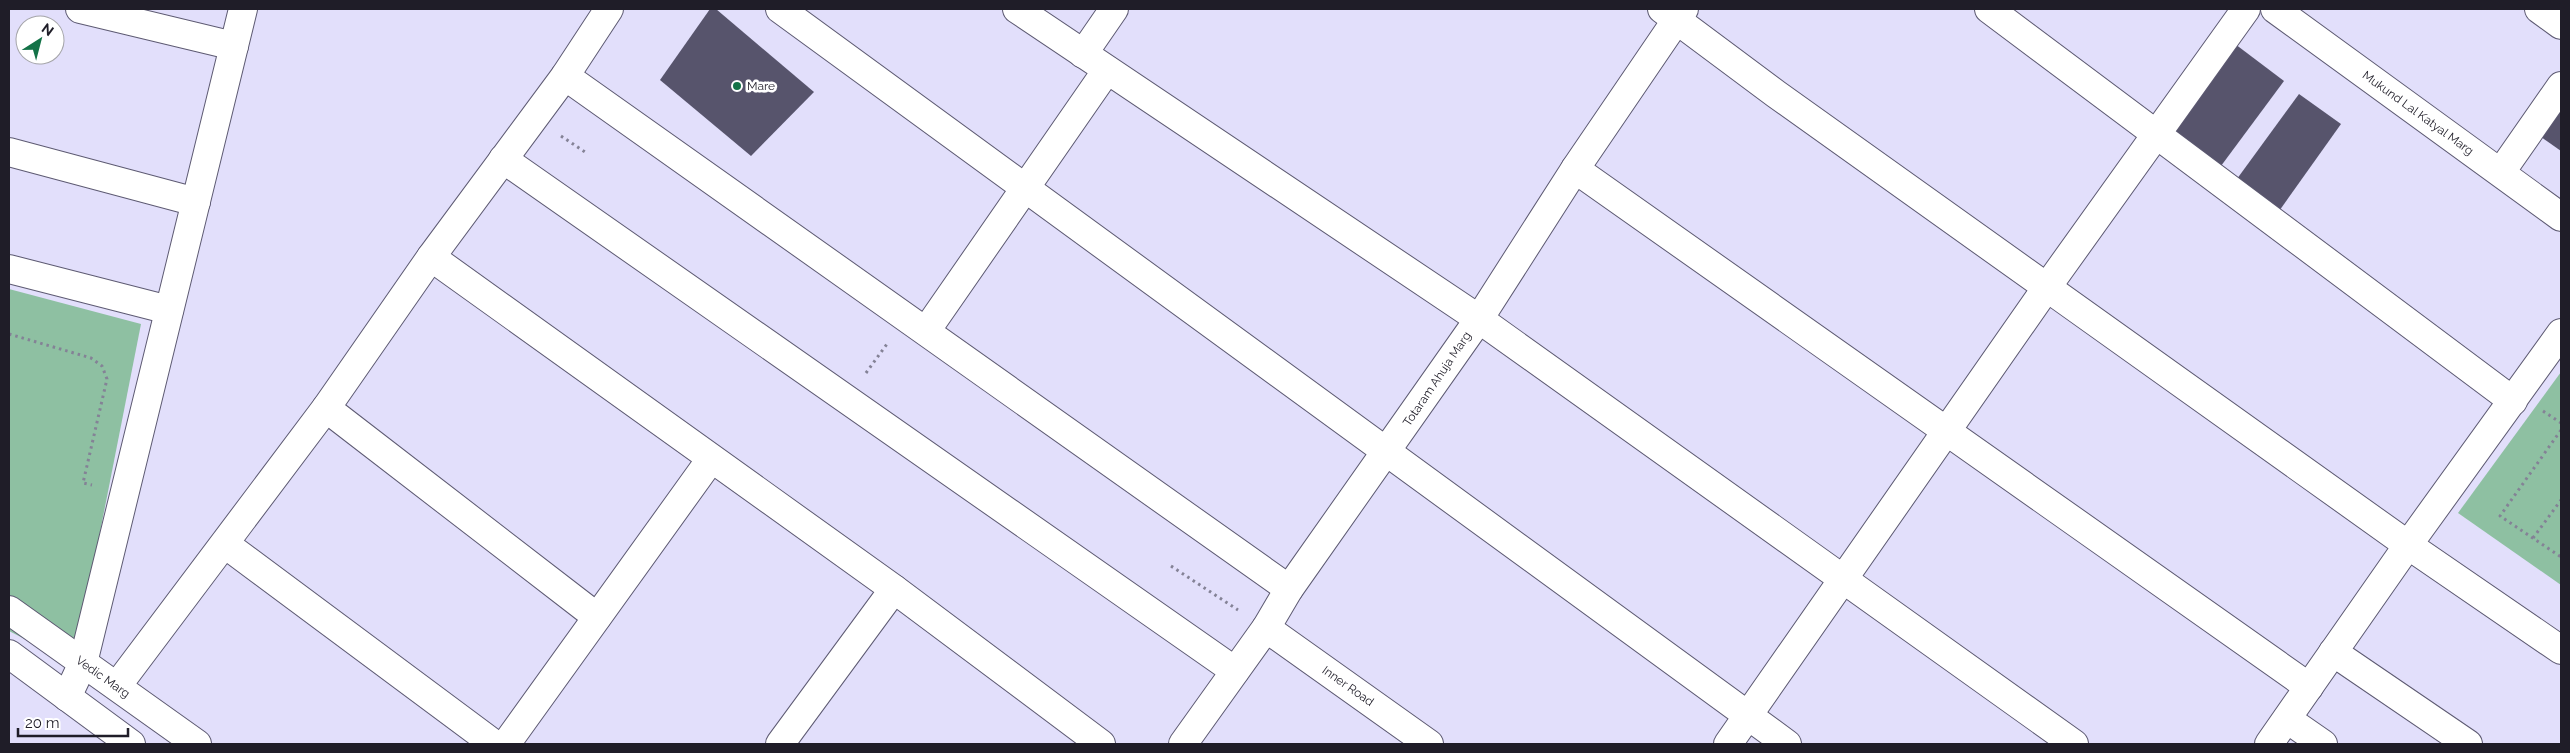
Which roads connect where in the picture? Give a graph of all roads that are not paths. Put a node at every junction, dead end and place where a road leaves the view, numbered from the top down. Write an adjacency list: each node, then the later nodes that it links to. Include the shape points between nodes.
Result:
1 (80, 9): 13 (street)
2 (243, 9): 13 (street)
3 (609, 9): 16 (street)
4 (780, 9): 23 (street)
5 (1017, 9): 14 (street)
6 (1114, 9): 14 (street)
7 (1989, 9): 18 (street)
8 (2246, 9): 18 (street)
9 (2275, 9): 22 (street, Mukund Lal Katyal Marg)
10 (2539, 9): 12 (street)
11 (1675, 12): 21 (street, Totaram Ahuja Marg); 28 (street, via 1776,94)
12 (2561, 25)
13 (234, 46): 24 (street)
14 (1083, 54): 15 (street)
15 (1107, 70): 23 (street); 30 (street)
16 (565, 76): 20 (street); 31 (street)
17 (2561, 86): 22 (street)
18 (2156, 134): 28 (street); 33 (street)
19 (9, 152): 24 (street)
20 (503, 159): 26 (street); 51 (street)
21 (1576, 169): 30 (street, Totaram Ahuja Marg); 35 (street)
22 (2500, 172): 25 (street, Mukund Lal Katyal Marg)
23 (1025, 188): 31 (street); 36 (street)
24 (196, 202): 29 (street)
25 (2561, 217)
26 (431, 257): 34 (street); 37 (street)
27 (9, 269): 29 (street)
28 (2048, 287): 35 (street); 39 (street)
29 (170, 310): 50 (street)
30 (1479, 318): 36 (street, Totaram Ahuja Marg); 40 (street)
31 (926, 331): 42 (street)
32 (2561, 333): 33 (street)
33 (2513, 402): 39 (street)
34 (326, 408): 38 (street); 44 (street)
35 (1947, 431): 40 (street); 53 (street)
36 (1388, 452): 42 (street, Totaram Ahuja Marg); 55 (street)
37 (711, 459): 41 (street); 44 (street)
38 (225, 544): 52 (street); 59 (street)
39 (2408, 545): 46 (street); 48 (street)
40 (1843, 579): 55 (street); 67 (street)
41 (894, 588): 61 (street); 62 (street)
42 (1289, 589): 45 (street, Totaram Ahuja Marg)
43 (18, 616): 47 (street); 50 (street, Vedic Marg)
44 (597, 617): 60 (street)
45 (1266, 628): 51 (street, Totaram Ahuja Marg); 64 (street, Inner Road)
46 (2559, 644)
47 (9, 648)
48 (2334, 652): 53 (street); 70 (street)
49 (9, 654): 54 (street)
50 (83, 663): 52 (street, Vedic Marg); 54 (street)
51 (1235, 671): 63 (street, Totaram Ahuja Marg)
52 (117, 686): 58 (street, Vedic Marg)
53 (2309, 687): 56 (street)
54 (67, 697): 57 (street)
55 (1748, 715): 65 (street); 66 (street)
56 (2287, 718): 68 (street); 69 (street)
57 (131, 744)
58 (197, 744)
59 (494, 744)
60 (506, 744)
61 (780, 744)
62 (1101, 744)
63 (1183, 744)
64 (1430, 744)
65 (1728, 744)
66 (1787, 744)
67 (2074, 744)
68 (2269, 744)
69 (2323, 744)
70 (2468, 744)

